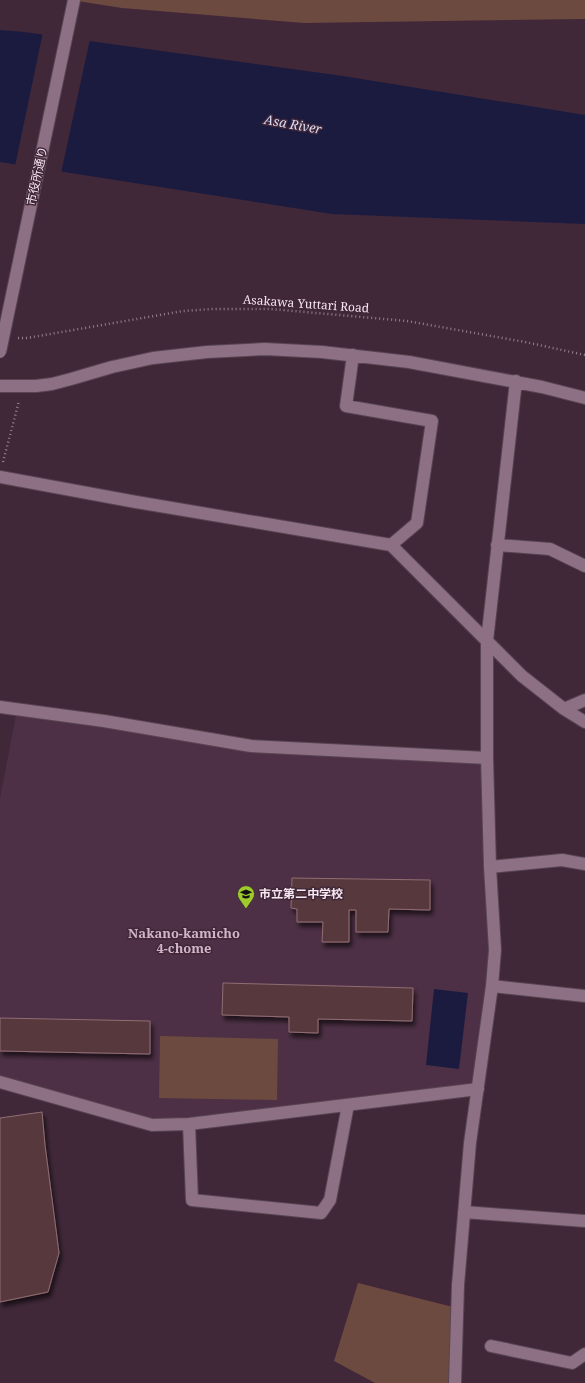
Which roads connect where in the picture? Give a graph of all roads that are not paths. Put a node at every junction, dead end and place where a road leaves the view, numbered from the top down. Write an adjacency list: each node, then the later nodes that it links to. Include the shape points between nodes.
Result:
1 (74, 0): 2 (street, 市役所通り, bridge)
2 (0, 352)
3 (353, 355): 4 (street); 5 (street, via 265,349 207,352 132,362 46,385); 8 (street, via 346,406 432,421 418,523)
4 (516, 381): 6 (street); 9 (street)
5 (0, 386)
6 (585, 398)
7 (0, 477): 8 (street)
8 (391, 545): 11 (street)
9 (498, 545): 10 (street, via 550,549); 11 (street)
10 (585, 566)
11 (487, 641): 14 (street, via 522,676); 16 (street)
12 (585, 700): 14 (street)
13 (0, 707): 16 (street, via 104,721 251,746)
14 (564, 709): 15 (street)
15 (585, 722)
16 (487, 758): 18 (street)
17 (585, 864): 18 (street, via 562,860)
18 (490, 867): 19 (street, via 495,950)
19 (492, 986): 20 (street); 22 (street)
20 (585, 996)
21 (0, 1082): 24 (street, via 152,1125)
22 (478, 1088): 23 (street); 25 (street)
23 (348, 1106): 24 (street); 24 (street, via 330,1200 321,1213 192,1200)
24 (189, 1124)
25 (464, 1212): 26 (street); 29 (street, via 458,1285)
26 (585, 1221)
27 (491, 1346): 28 (street, via 572,1363)
28 (585, 1354)
29 (455, 1383)

